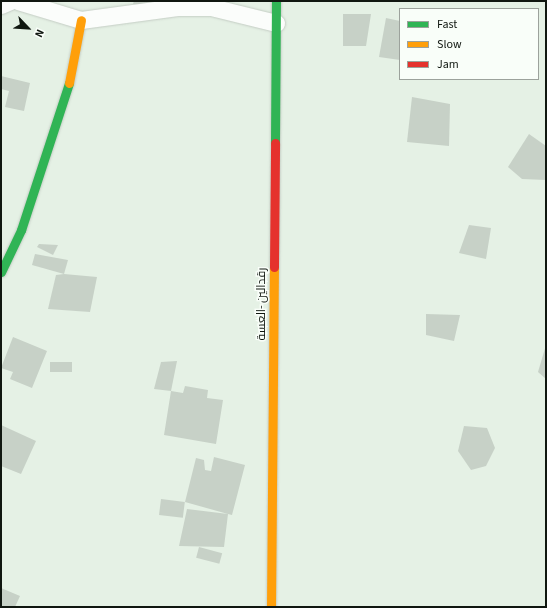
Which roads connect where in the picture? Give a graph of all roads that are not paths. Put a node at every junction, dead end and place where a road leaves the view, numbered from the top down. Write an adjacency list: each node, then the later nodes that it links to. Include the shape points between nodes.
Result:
1 (10, 1): 4 (street)
2 (18, 1): 5 (street)
3 (276, 1): 6 (main road, رقدالين -العسة)
4 (1, 5)
5 (81, 20): 6 (street, via 177,7 211,7); 7 (main road, via 67,95 21,230)
6 (276, 23): 8 (main road, رقدالين -العسة)
7 (1, 272)
8 (271, 607)

